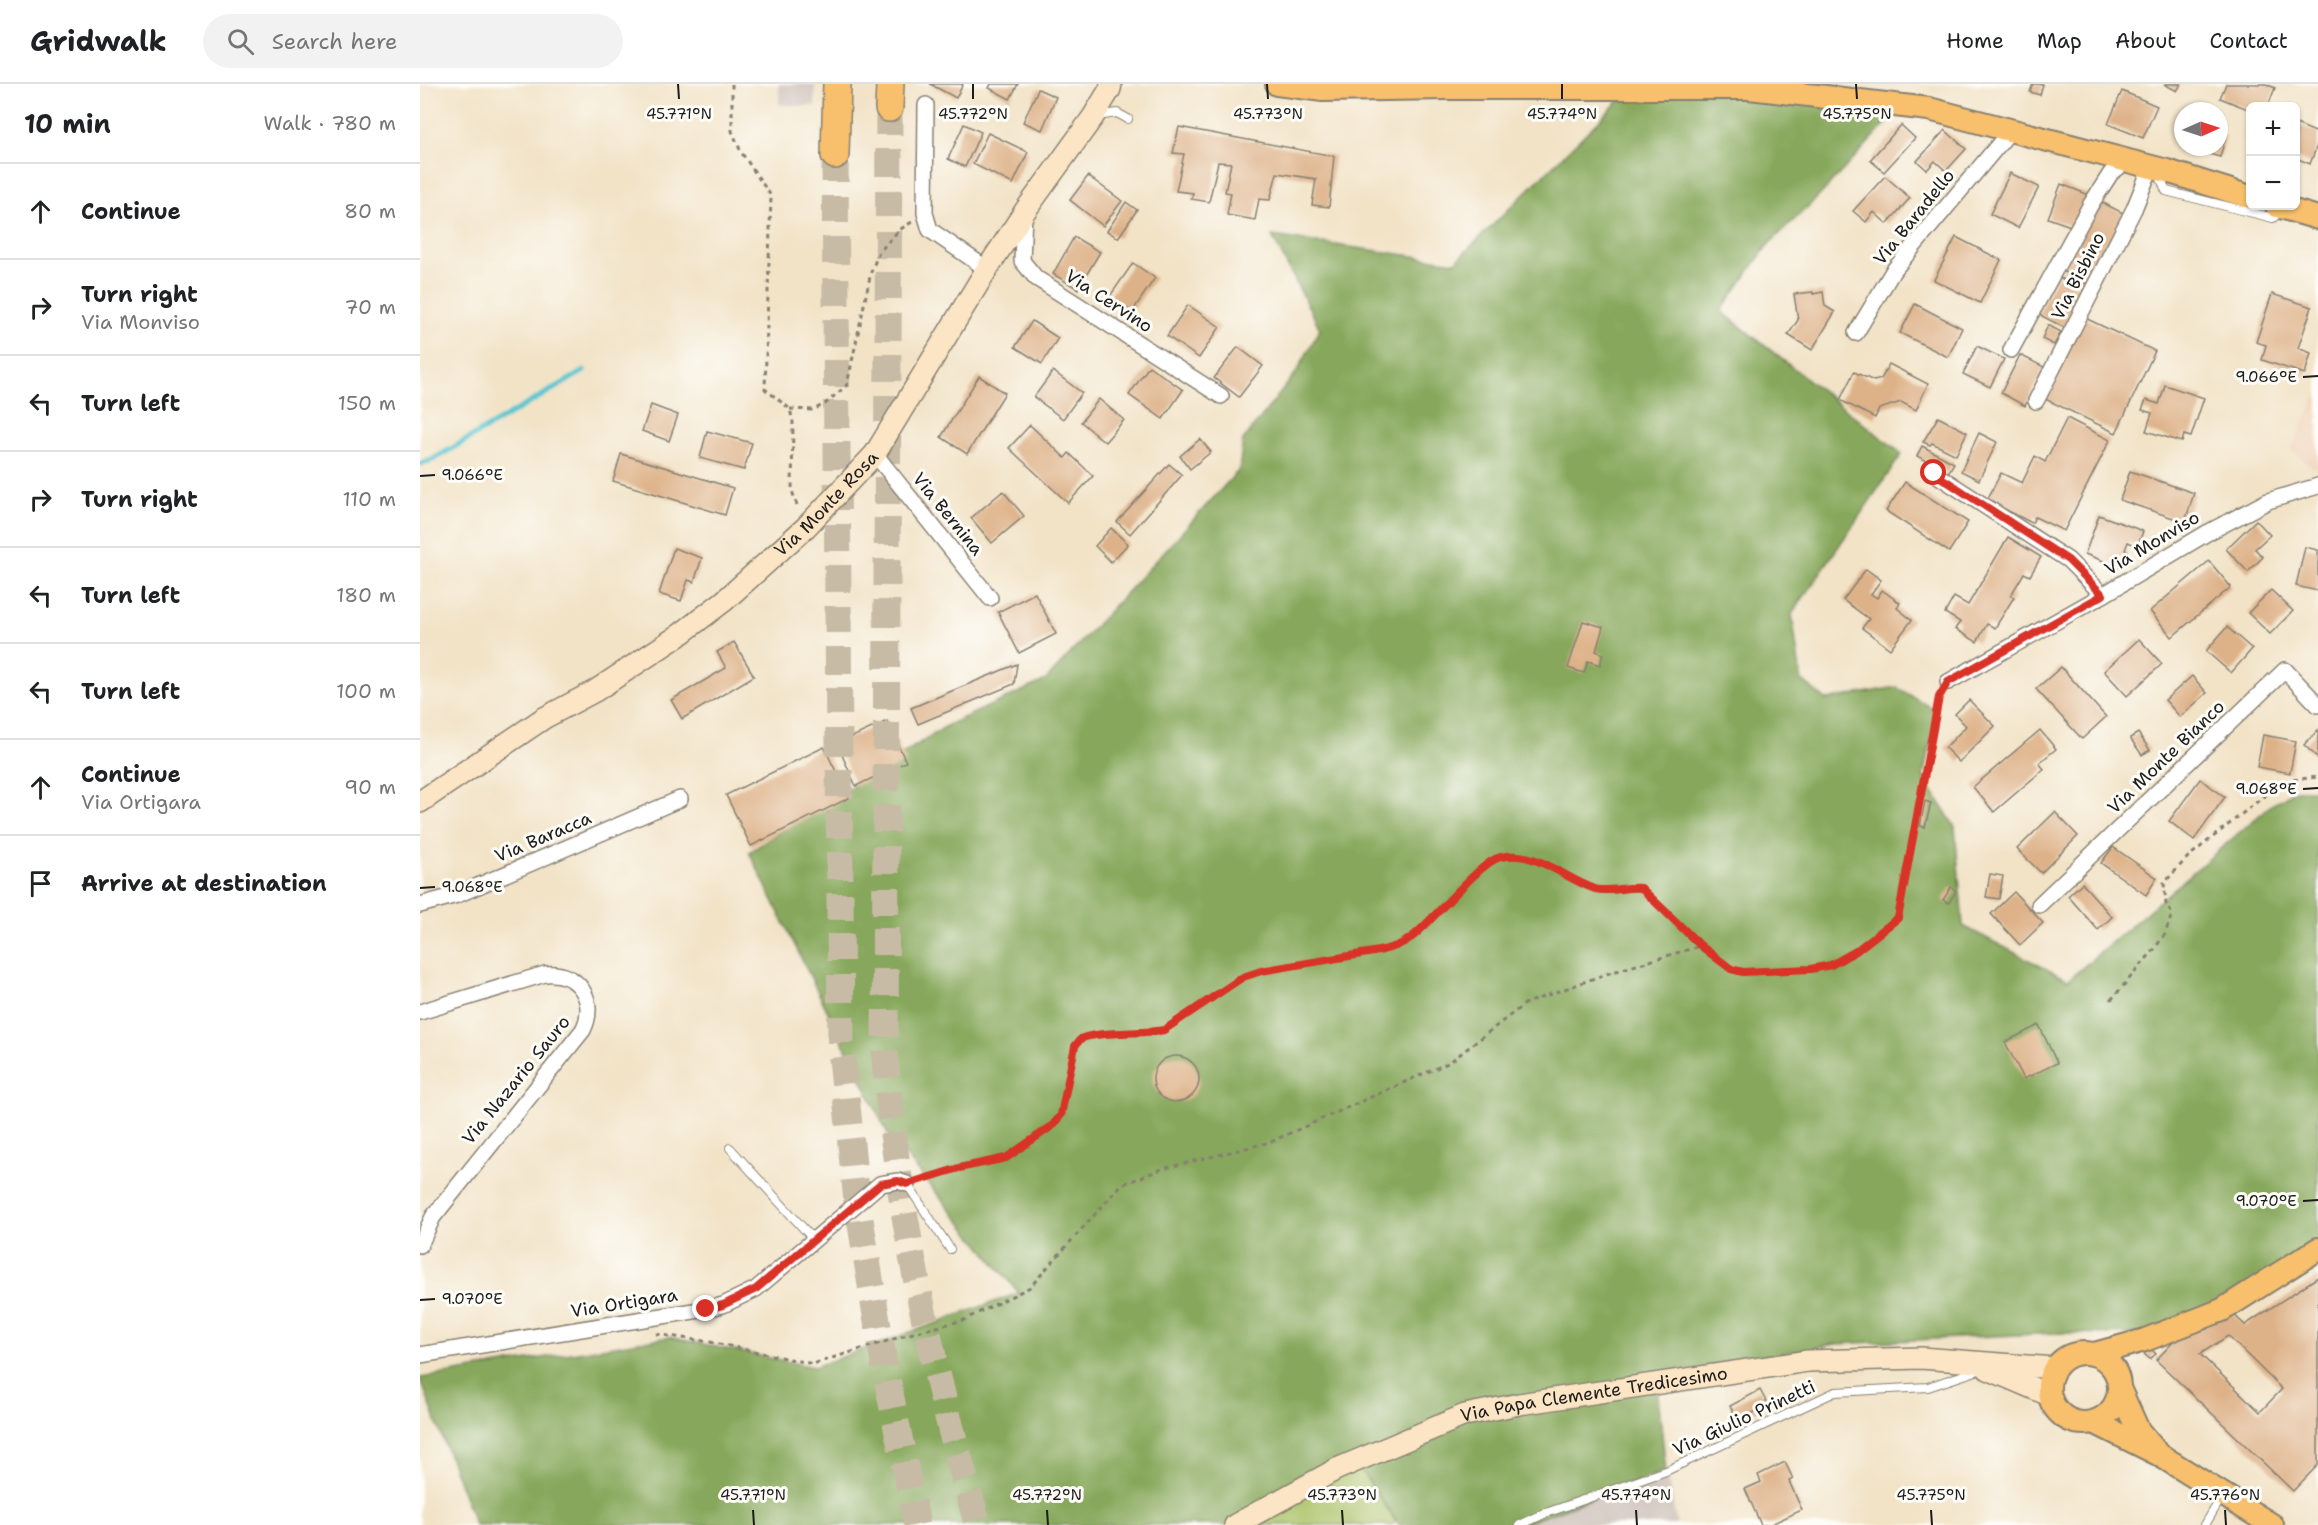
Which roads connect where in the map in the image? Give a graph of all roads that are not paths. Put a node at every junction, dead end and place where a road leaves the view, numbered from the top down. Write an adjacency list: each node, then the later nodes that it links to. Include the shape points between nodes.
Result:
1 (837, 84): 9 (highway)
2 (1277, 84): 4 (main road, via 1323,90)
3 (1115, 86): 6 (street, Via Monte Rosa)
4 (1744, 86): 8 (main road, via 1929,109)
5 (926, 105): 18 (street, via 925,213 930,230)
6 (1093, 117): 7 (lane, via 1117,113); 16 (street, Via Monte Rosa)
7 (1128, 119)
8 (2011, 130): 10 (main road); 19 (street, Via Baradello, via 1893,271)
9 (835, 155)
10 (2122, 159): 11 (main road); 20 (street, via 2091,204)
11 (2158, 168): 12 (main road); 13 (main road); 15 (lane, via 2166,191 2273,218); 22 (street, Via Bisbino)
12 (2246, 186)
13 (2246, 196)
14 (2300, 208): 17 (main road)
15 (2280, 210)
16 (1025, 211): 18 (street, Via Monte Rosa); 21 (street, Via Cervino, via 1022,261 1036,278)
17 (2317, 214)
18 (987, 269): 23 (street, Via Monte Rosa)
19 (1856, 333)
20 (2011, 350)
21 (1221, 396)
22 (2036, 400)
23 (875, 454): 27 (street, Via Bernina); 31 (street, Via Monte Rosa, via 806,527 724,601 596,691 544,718)
24 (1934, 473): 26 (street, via 2068,560)
25 (2318, 486): 26 (street, Via Monviso, via 2268,501 2207,532)
26 (2103, 595): 28 (street, Via Monviso)
27 (990, 598)
28 (1948, 682)
29 (2318, 705): 33 (street, Via Monte Bianco, via 2285,670)
30 (680, 799): 32 (street, Via Baracca, via 458,895)
31 (420, 802)
32 (420, 905)
33 (2039, 905)
34 (420, 1012): 38 (street, Via Nazario Sauro, via 556,973 576,982 589,1013 583,1030 433,1217)
35 (730, 1148): 37 (lane)
36 (907, 1184): 37 (street, Via Ortigara, via 880,1184); 39 (lane)
37 (814, 1241): 43 (street, Via Ortigara, via 756,1289 706,1309)
38 (420, 1245)
39 (950, 1249)
40 (2318, 1249): 41 (main road, via 2222,1310)
41 (2145, 1340): 42 (main road); 46 (main road)
42 (2094, 1354): 45 (main road, via 2077,1353 2064,1358); 46 (main road, via 2109,1363)
43 (420, 1355)
44 (1982, 1365): 45 (street, Via Papa Clemente Tredicesimo); 47 (street, Via Papa Clemente Tredicesimo); 51 (street, Via Papa Clemente Tredicesimo, via 1921,1358 1808,1361 1465,1414 1337,1469); 52 (lane, Via Giulio Prinetti, via 1928,1387 1835,1392 1666,1471 1546,1512)
45 (2055, 1368): 47 (main road, via 2049,1381)
46 (2118, 1382): 48 (main road, via 2117,1400 2110,1412); 49 (main road, via 2138,1430)
47 (2049, 1395): 48 (main road, via 2064,1418 2082,1424)
48 (2094, 1422): 49 (main road)
49 (2158, 1454): 50 (main road)
50 (2222, 1495): 53 (lane); 54 (main road)
51 (1235, 1525)
52 (1520, 1525)
53 (2205, 1525)
54 (2271, 1525)

